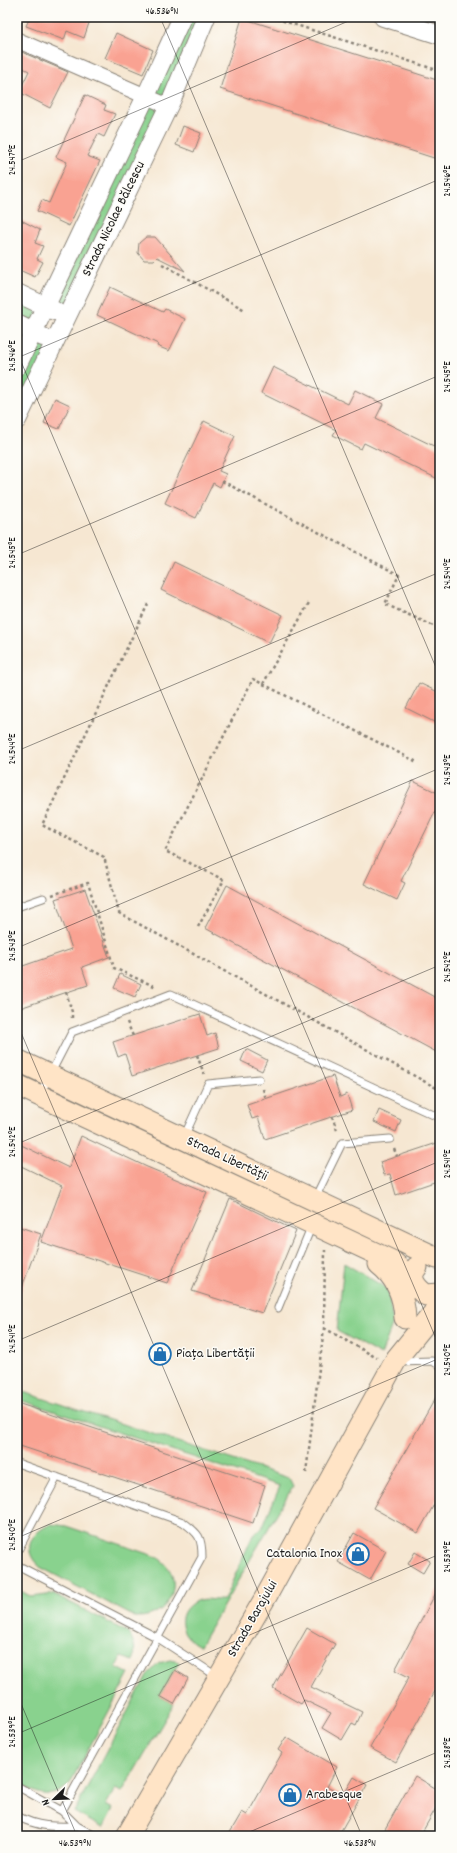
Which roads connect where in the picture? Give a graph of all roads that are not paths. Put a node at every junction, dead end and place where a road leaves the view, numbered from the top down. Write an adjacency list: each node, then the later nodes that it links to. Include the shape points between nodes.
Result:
1 (182, 17): 6 (street, Strada Nicolae Bălcescu)
2 (206, 17): 7 (street, Strada Nicolae Bălcescu)
3 (383, 17): 4 (street)
4 (440, 35)
5 (17, 40): 6 (street)
6 (146, 96): 7 (street); 9 (street, Strada Nicolae Bălcescu)
7 (168, 106): 10 (street, Strada Nicolae Bălcescu)
8 (17, 292): 9 (street)
9 (45, 306): 10 (street); 12 (street, Strada Nicolae Bălcescu)
10 (67, 316): 13 (street, Strada Nicolae Bălcescu)
11 (17, 324): 12 (street)
12 (33, 332): 13 (street); 14 (street, Strada Nicolae Bălcescu)
13 (55, 342): 15 (street, Strada Nicolae Bălcescu)
14 (17, 366)
15 (17, 420)
16 (43, 898): 17 (lane)
17 (17, 907)
18 (20, 1073): 19 (main road, Strada Libertății); 21 (main road, Strada Libertății)
19 (49, 1075): 21 (lane); 22 (lane, via 72,1032 171,994); 23 (main road, Strada Libertății)
20 (259, 1079): 23 (lane, via 208,1084)
21 (39, 1095): 26 (main road, Strada Libertății)
22 (440, 1118)
23 (184, 1139): 25 (main road, Strada Libertății)
24 (390, 1139): 25 (lane, via 342,1143)
25 (314, 1200): 28 (main road, Strada Libertății)
26 (312, 1224): 27 (main road, Strada Libertății); 32 (lane)
27 (346, 1240): 29 (main road, Strada Libertății, via 392,1261); 33 (main road, via 384,1267 395,1281 402,1296)
28 (439, 1258): 29 (main road, Strada Barajului, via 419,1264 414,1270)
29 (413, 1282): 30 (main road, Strada Libertății, via 426,1295); 33 (main road, Strada Barajului)
30 (440, 1294)
31 (440, 1306): 34 (main road, Strada Barajului)
32 (278, 1308)
33 (405, 1318): 34 (main road, Strada Barajului)
34 (391, 1360): 35 (lane, via 432,1360); 41 (main road, Strada Barajului, via 268,1593)
35 (440, 1365)
36 (17, 1463): 37 (lane)
37 (57, 1477): 38 (lane); 40 (lane, via 183,1522 196,1531 202,1542 202,1557)
38 (17, 1552)
39 (17, 1565): 40 (lane)
40 (158, 1638): 41 (lane); 43 (lane)
41 (220, 1678): 47 (main road, Strada Barajului)
42 (17, 1786): 43 (lane)
43 (62, 1812): 45 (lane)
44 (17, 1816): 45 (lane, via 27,1822 48,1827)
45 (77, 1826): 46 (lane)
46 (95, 1836)
47 (128, 1836)

